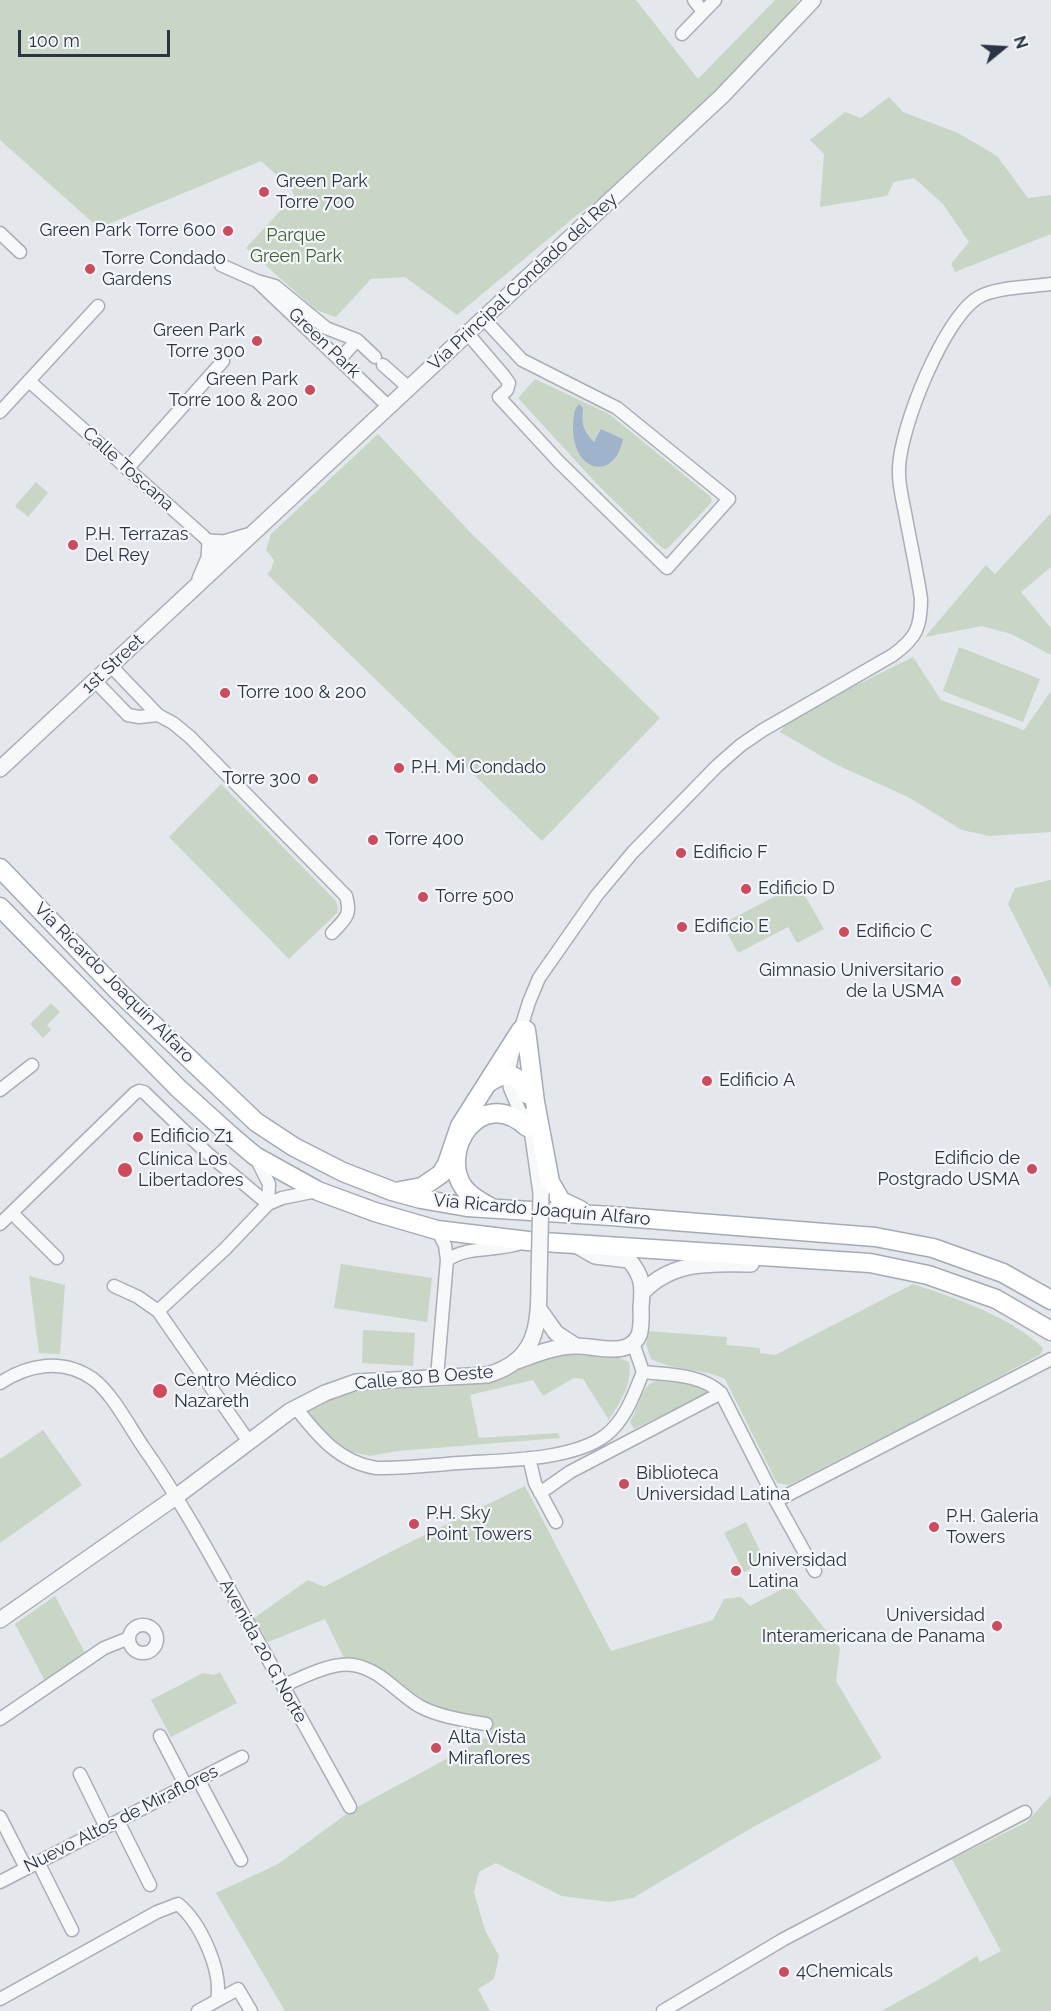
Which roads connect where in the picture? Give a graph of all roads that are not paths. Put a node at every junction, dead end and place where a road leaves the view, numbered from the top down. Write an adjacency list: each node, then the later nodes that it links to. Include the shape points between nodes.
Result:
1 (694, 0): 4 (street)
2 (715, 0): 4 (street)
3 (813, 0): 12 (street, Vía Principal Condado del Rey, via 722,96)
4 (703, 12): 5 (street)
5 (682, 34)
6 (0, 233): 7 (street)
7 (20, 252)
8 (221, 265): 9 (street, Green Park)
9 (257, 281): 14 (street, Green Park, via 274,286 326,328); 15 (street, Green Park)
10 (1051, 284): 35 (street, via 995,292 969,304 958,315 925,377 901,449 899,468 921,599 921,617 909,643 873,669 763,730 717,766 597,895 539,978)
11 (99, 306): 19 (street)
12 (484, 319): 13 (street, Vía Principal Condado del Rey); 16 (street)
13 (468, 334): 18 (street); 20 (street, Vía Principal Condado del Rey)
14 (357, 340): 15 (street); 20 (street, Green Park)
15 (340, 359): 21 (street, Green Park)
16 (522, 360): 18 (street); 18 (street, via 617,408 729,499 667,568 499,397 509,383)
17 (223, 361): 23 (street)
18 (504, 376)
19 (29, 381): 22 (street); 23 (street, Calle Toscana)
20 (409, 388): 21 (street, Vía Principal Condado del Rey)
21 (389, 407): 24 (street, Vía Principal Condado del Rey)
22 (0, 412)
23 (127, 469): 25 (street, Calle Toscana)
24 (251, 535): 25 (street, via 224,543); 26 (street, Vía Principal Condado del Rey)
25 (210, 542): 26 (street, Calle Toscana); 27 (street, via 209,558)
26 (226, 558): 27 (street, 1st Street)
27 (197, 585): 28 (street, 1st Street)
28 (111, 666): 29 (street, 1st Street); 30 (street)
29 (95, 681): 30 (street, via 128,715); 31 (street, 1st Street)
30 (158, 716): 34 (street, via 190,737 346,896 348,915)
31 (0, 769)
32 (0, 868): 45 (main road, Vía Ricardo Joaquín Alfaro, via 118,991 256,1122 323,1162)
33 (0, 907): 43 (main road, Vía Ricardo Joaquín Alfaro, via 178,1088)
34 (332, 933)
35 (523, 1030): 37 (street); 38 (main road); 40 (street); 49 (main road, via 553,1189 569,1206)
36 (33, 1065): 39 (street)
37 (508, 1075): 38 (main road); 40 (main road, via 520,1081); 41 (street)
38 (488, 1083): 45 (main road, via 460,1126 441,1174 422,1188)
39 (0, 1090)
40 (526, 1094): 42 (street)
41 (527, 1127): 42 (street); 47 (main road, via 510,1115 486,1114 470,1126 460,1143 460,1181 473,1197)
42 (533, 1146): 60 (street, Calle 80 B Oeste, bridge, via 541,1193)
43 (255, 1156): 44 (main road, Vía Ricardo Joaquín Alfaro); 46 (street, via 268,1180)
44 (318, 1191): 46 (street); 51 (main road, Vía Ricardo Joaquín Alfaro)
45 (392, 1191): 47 (main road, Vía Ricardo Joaquín Alfaro, via 444,1204)
46 (268, 1204): 48 (street, via 140,1091); 61 (street)
47 (492, 1208): 49 (main road, Vía Ricardo Joaquín Alfaro)
48 (12, 1213): 50 (street); 55 (street)
49 (611, 1216): 59 (main road, Vía Ricardo Joaquín Alfaro, via 875,1238 933,1248 1003,1273)
50 (0, 1224)
51 (437, 1230): 52 (main road, Vía Ricardo Joaquín Alfaro); 56 (street)
52 (528, 1241): 53 (main road, Vía Ricardo Joaquín Alfaro); 56 (street, via 467,1250)
53 (573, 1243): 54 (main road, Vía Ricardo Joaquín Alfaro); 58 (street, via 595,1256 629,1260 638,1271)
54 (777, 1257): 58 (street, via 753,1264 694,1264 667,1274); 62 (main road, Vía Ricardo Joaquín Alfaro, via 870,1263 928,1275 996,1299)
55 (57, 1258)
56 (447, 1260): 68 (street)
57 (114, 1286): 61 (street)
58 (642, 1293): 63 (street, via 640,1334)
59 (1051, 1300)
60 (539, 1309): 64 (street, via 556,1333); 66 (street, Calle 80 B Oeste, via 533,1338)
61 (158, 1311): 72 (street)
62 (1051, 1331)
63 (633, 1343): 64 (street, via 611,1349); 67 (street)
64 (576, 1346): 66 (street, via 536,1353)
65 (1051, 1359): 78 (street)
66 (518, 1361): 68 (street, Calle 80 B Oeste, via 487,1375)
67 (643, 1372): 70 (street, via 700,1379); 73 (street, via 616,1426)
68 (437, 1377): 71 (street, Calle 80 B Oeste, via 356,1382)
69 (0, 1383): 77 (street, Avenida 20 G Norte, via 43,1365 78,1371 94,1380)
70 (721, 1393): 75 (street); 78 (street)
71 (296, 1408): 72 (street, Calle 80 B Oeste); 74 (street, via 318,1437 362,1466 390,1468)
72 (249, 1442): 77 (street, Calle 80 B Oeste)
73 (590, 1445): 74 (street); 75 (street)
74 (529, 1458): 76 (street)
75 (596, 1459): 76 (street)
76 (540, 1492): 79 (street)
77 (177, 1496): 81 (street, Calle 80 B Oeste); 83 (street, Avenida 20 G Norte)
78 (776, 1501): 80 (street)
79 (556, 1522)
80 (815, 1571)
81 (0, 1620)
82 (129, 1638): 84 (street, via 104,1648)
83 (283, 1686): 85 (street, via 320,1669 352,1665 377,1674 419,1705 445,1717); 91 (street, Avenida 20 G Norte)
84 (0, 1719)
85 (486, 1724)
86 (160, 1736): 90 (street)
87 (242, 1757): 89 (street, Nuevo Altos de Miraflores)
88 (80, 1774): 95 (street)
89 (198, 1779): 90 (street, Nuevo Altos de Miraflores); 96 (street)
90 (186, 1786): 94 (street, Nuevo Altos de Miraflores)
91 (350, 1807)
92 (1025, 1812): 106 (street, via 784,1939)
93 (0, 1817): 98 (street)
94 (118, 1821): 95 (street, Nuevo Altos de Miraflores); 100 (street)
95 (106, 1827): 97 (street, Nuevo Altos de Miraflores)
96 (241, 1860)
97 (38, 1862): 98 (street, Nuevo Altos de Miraflores); 101 (street)
98 (26, 1869): 99 (street, Nuevo Altos de Miraflores)
99 (0, 1882)
100 (150, 1885)
101 (72, 1930)
102 (0, 1999): 103 (street, via 178,1904 187,1911 218,1975)
103 (217, 2000): 104 (street); 105 (street, via 238,1989)
104 (198, 2011)
105 (250, 2011)
106 (663, 2011)

